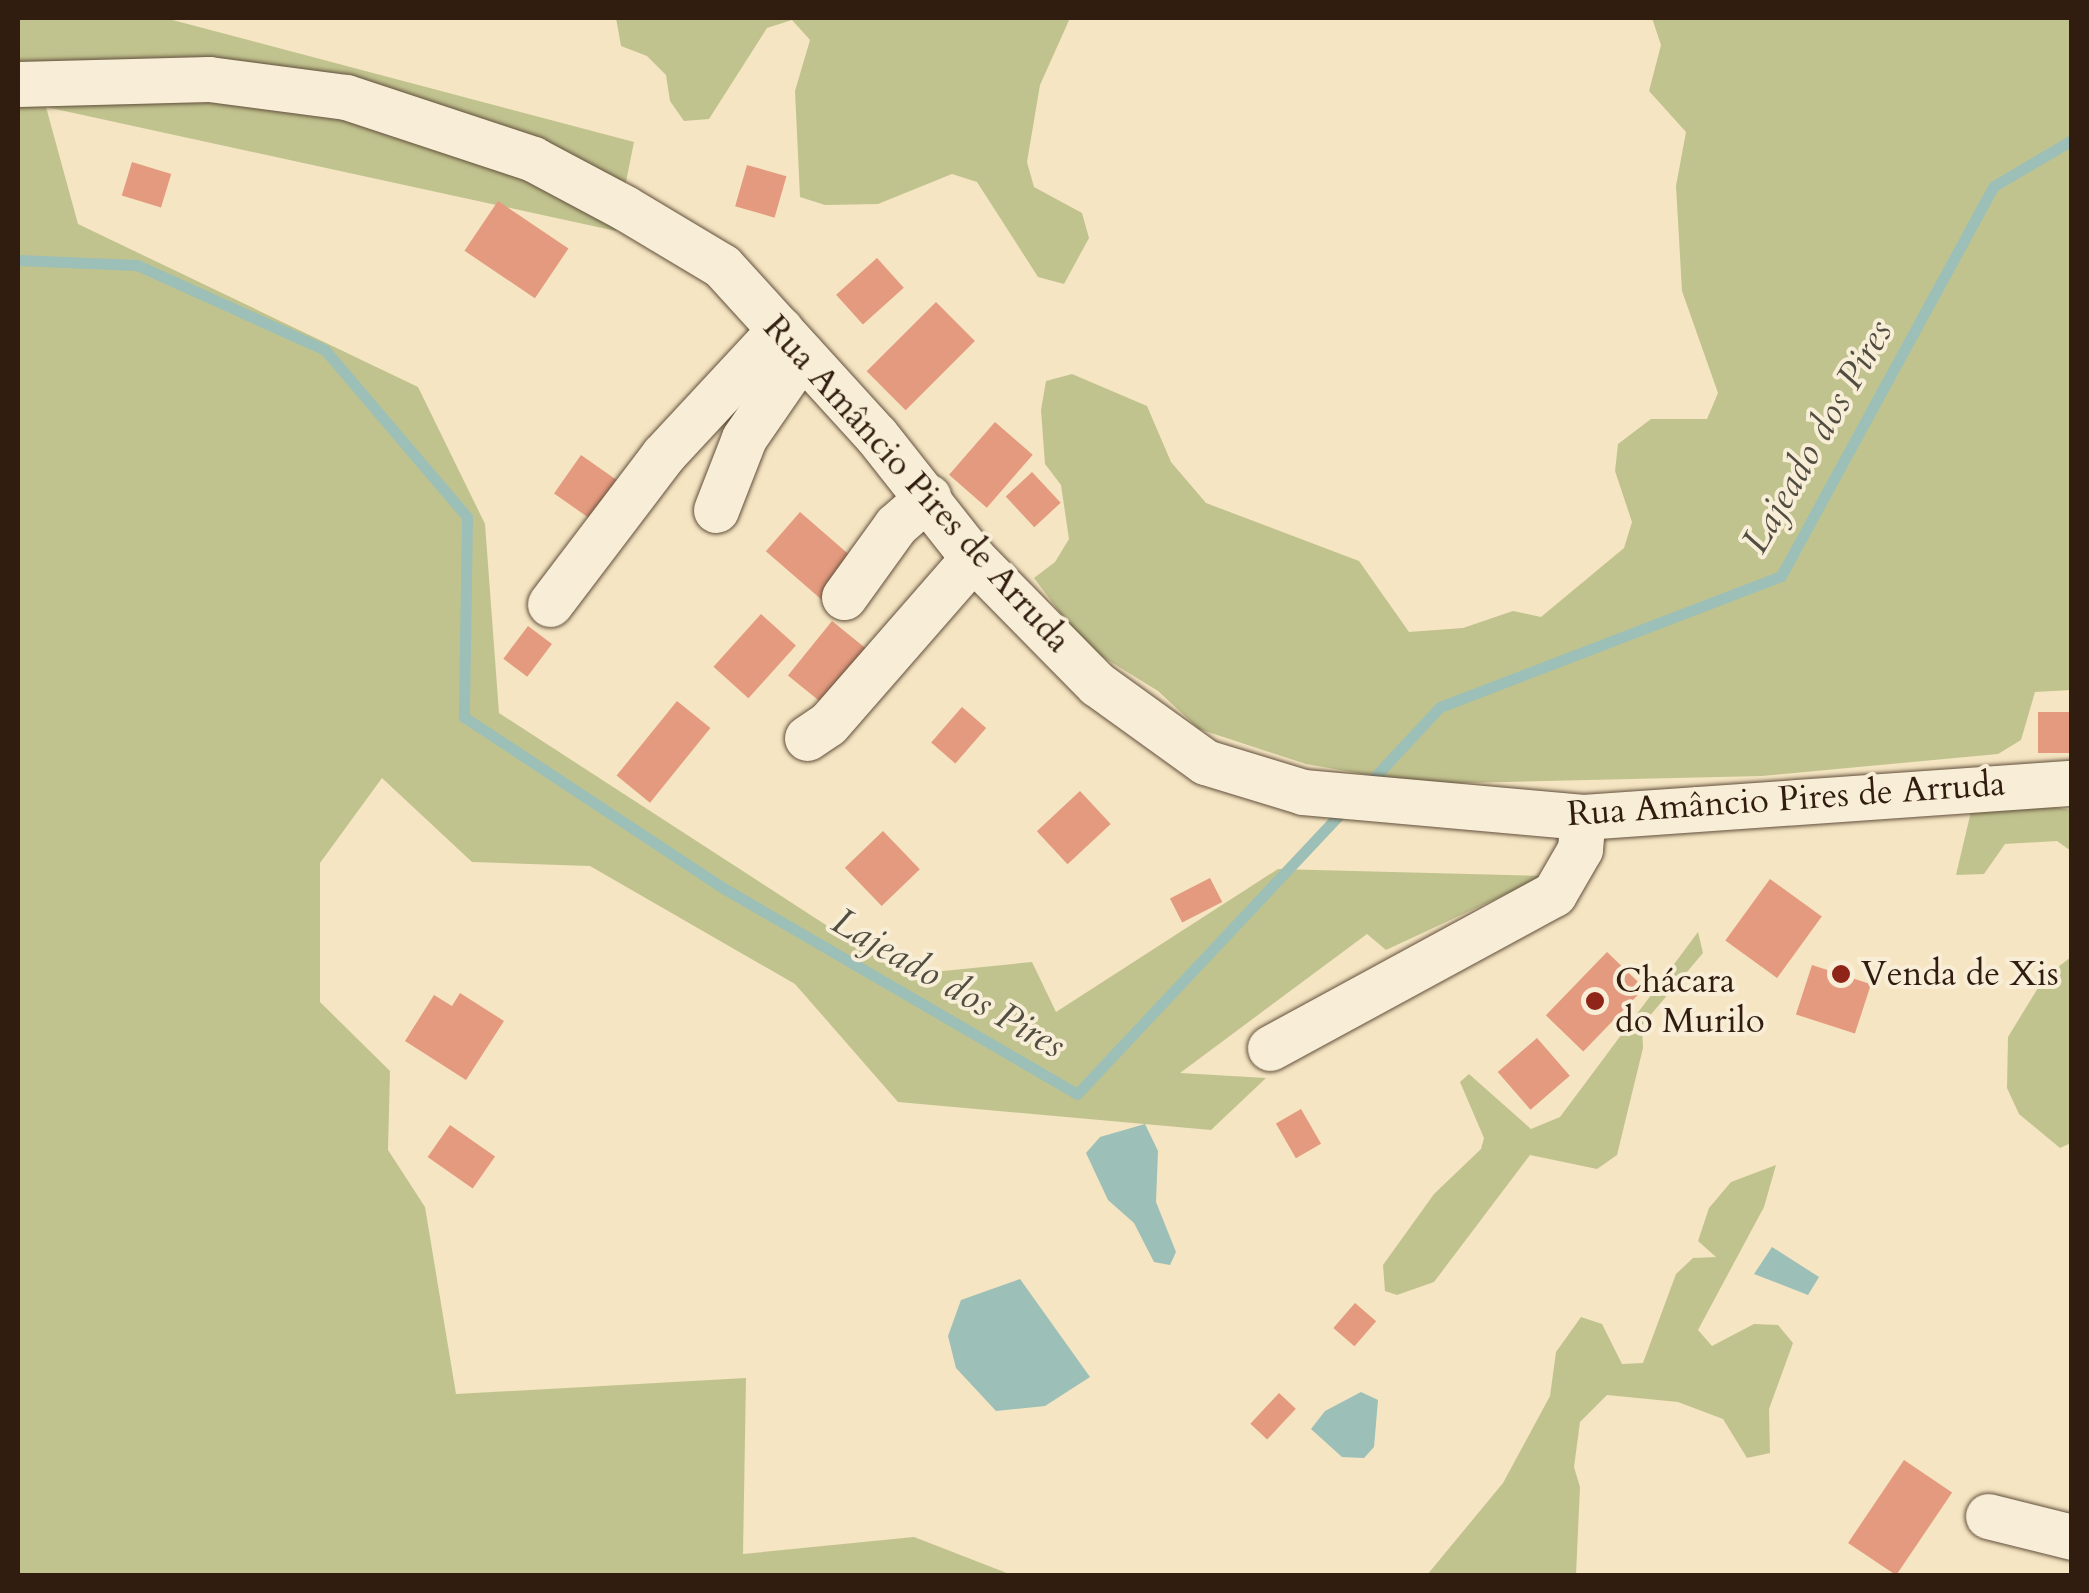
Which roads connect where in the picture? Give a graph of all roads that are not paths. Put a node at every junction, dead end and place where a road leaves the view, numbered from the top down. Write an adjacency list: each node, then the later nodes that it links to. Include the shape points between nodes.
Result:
1 (18, 84): 2 (street, Rua Amâncio Pires de Arruda, via 209,79 346,97 533,160 625,208 722,266)
2 (791, 341): 3 (street, Rua Amâncio Pires de Arruda); 4 (street); 7 (street, via 663,455)
3 (928, 497): 5 (street, Rua Amâncio Pires de Arruda); 6 (street, via 896,525)
4 (716, 510)
5 (973, 558): 8 (street, via 828,724); 10 (street, Rua Amâncio Pires de Arruda, via 1097,684 1205,762 1303,792)
6 (844, 596)
7 (550, 604)
8 (807, 738)
9 (2072, 782): 10 (street, Rua Amâncio Pires de Arruda)
10 (1583, 817): 11 (street, via 1580,850 1554,894)
11 (1270, 1048)
12 (1988, 1516): 13 (street)
13 (2072, 1536)

